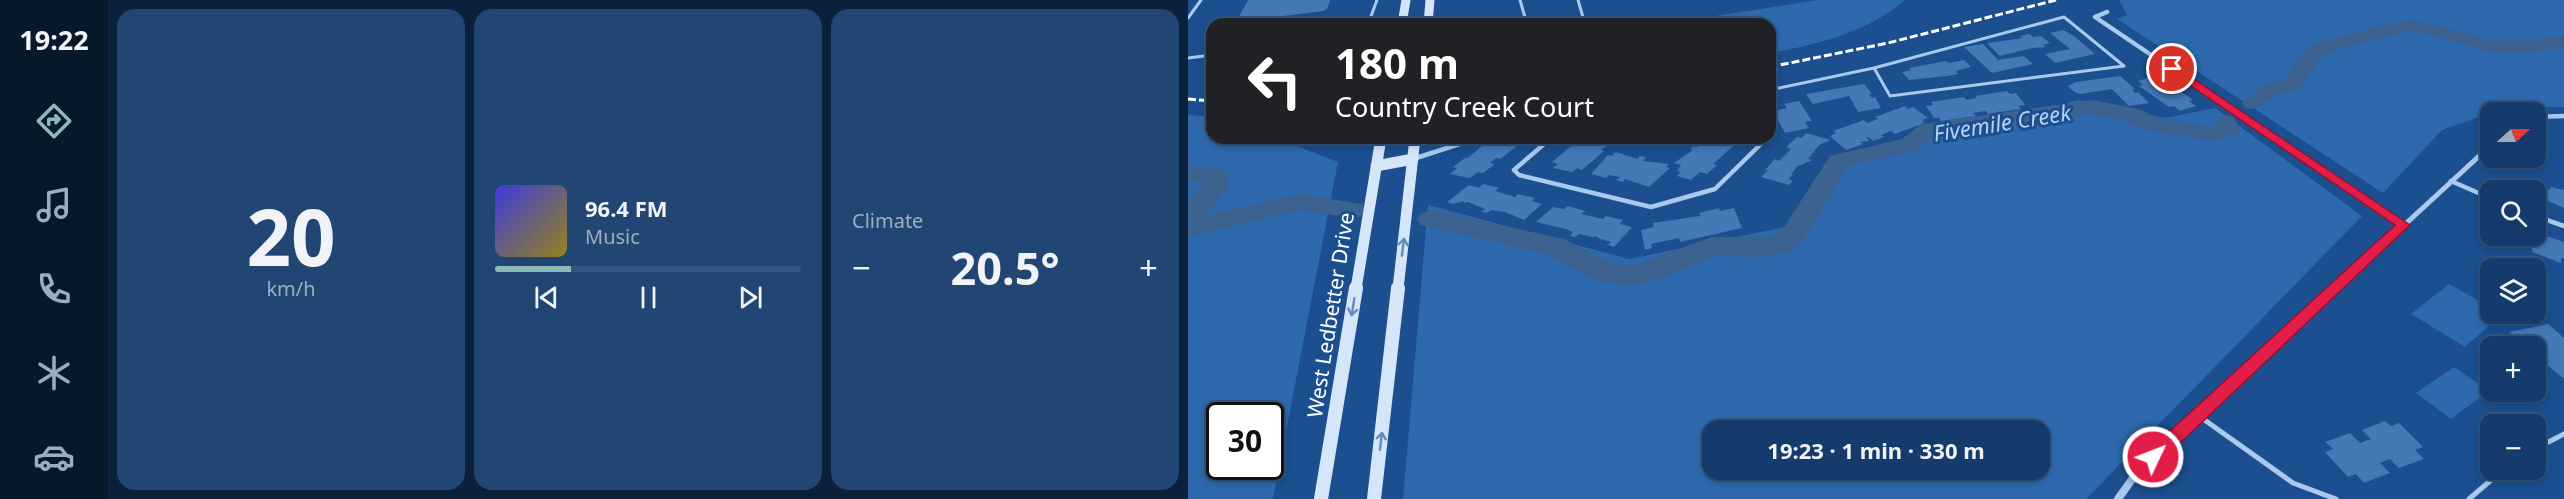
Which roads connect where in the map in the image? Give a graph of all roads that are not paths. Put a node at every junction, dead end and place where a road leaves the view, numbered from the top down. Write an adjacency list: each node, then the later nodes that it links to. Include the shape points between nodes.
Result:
1 (1201, 0): 8 (lane)
2 (1377, 0): 9 (lane)
3 (1406, 0): 10 (main road)
4 (1430, 0): 11 (main road)
5 (1520, 0): 12 (lane)
6 (1578, 0): 13 (lane)
7 (2107, 12): 31 (street, via 2095,17)
8 (1188, 18)
9 (1370, 18)
10 (1403, 18)
11 (1428, 18)
12 (1525, 18)
13 (1584, 18)
14 (1206, 56): 15 (lane)
15 (1188, 58)
16 (1874, 68): 16 (lane, via 2064,17 2124,66 1890,96); 17 (lane)
17 (1776, 89)
18 (2564, 116): 19 (street)
19 (2546, 117)
20 (1380, 144): 27 (main road, West Ledbetter Drive)
21 (1414, 144): 26 (main road)
22 (1459, 144): 26 (lane)
23 (1544, 144): 24 (lane, via 1514,170 1519,175 1651,207 1715,189)
24 (1761, 144)
25 (2480, 155): 28 (street)
26 (1413, 159): 27 (main road); 38 (main road, one-way to 26)
27 (1376, 166): 37 (main road, West Ledbetter Drive, one-way to 37)
28 (2451, 181): 29 (lane); 31 (street)
29 (2480, 194)
30 (2546, 220): 32 (lane)
31 (2404, 225): 33 (street)
32 (2564, 226)
33 (2198, 415): 39 (street, via 2138,471); 40 (lane, via 2293,483)
34 (2564, 434): 35 (lane)
35 (2546, 443)
36 (2491, 480): 41 (lane)
37 (1321, 499)
38 (1374, 499)
39 (2118, 499)
40 (2336, 499)
41 (2469, 499)

